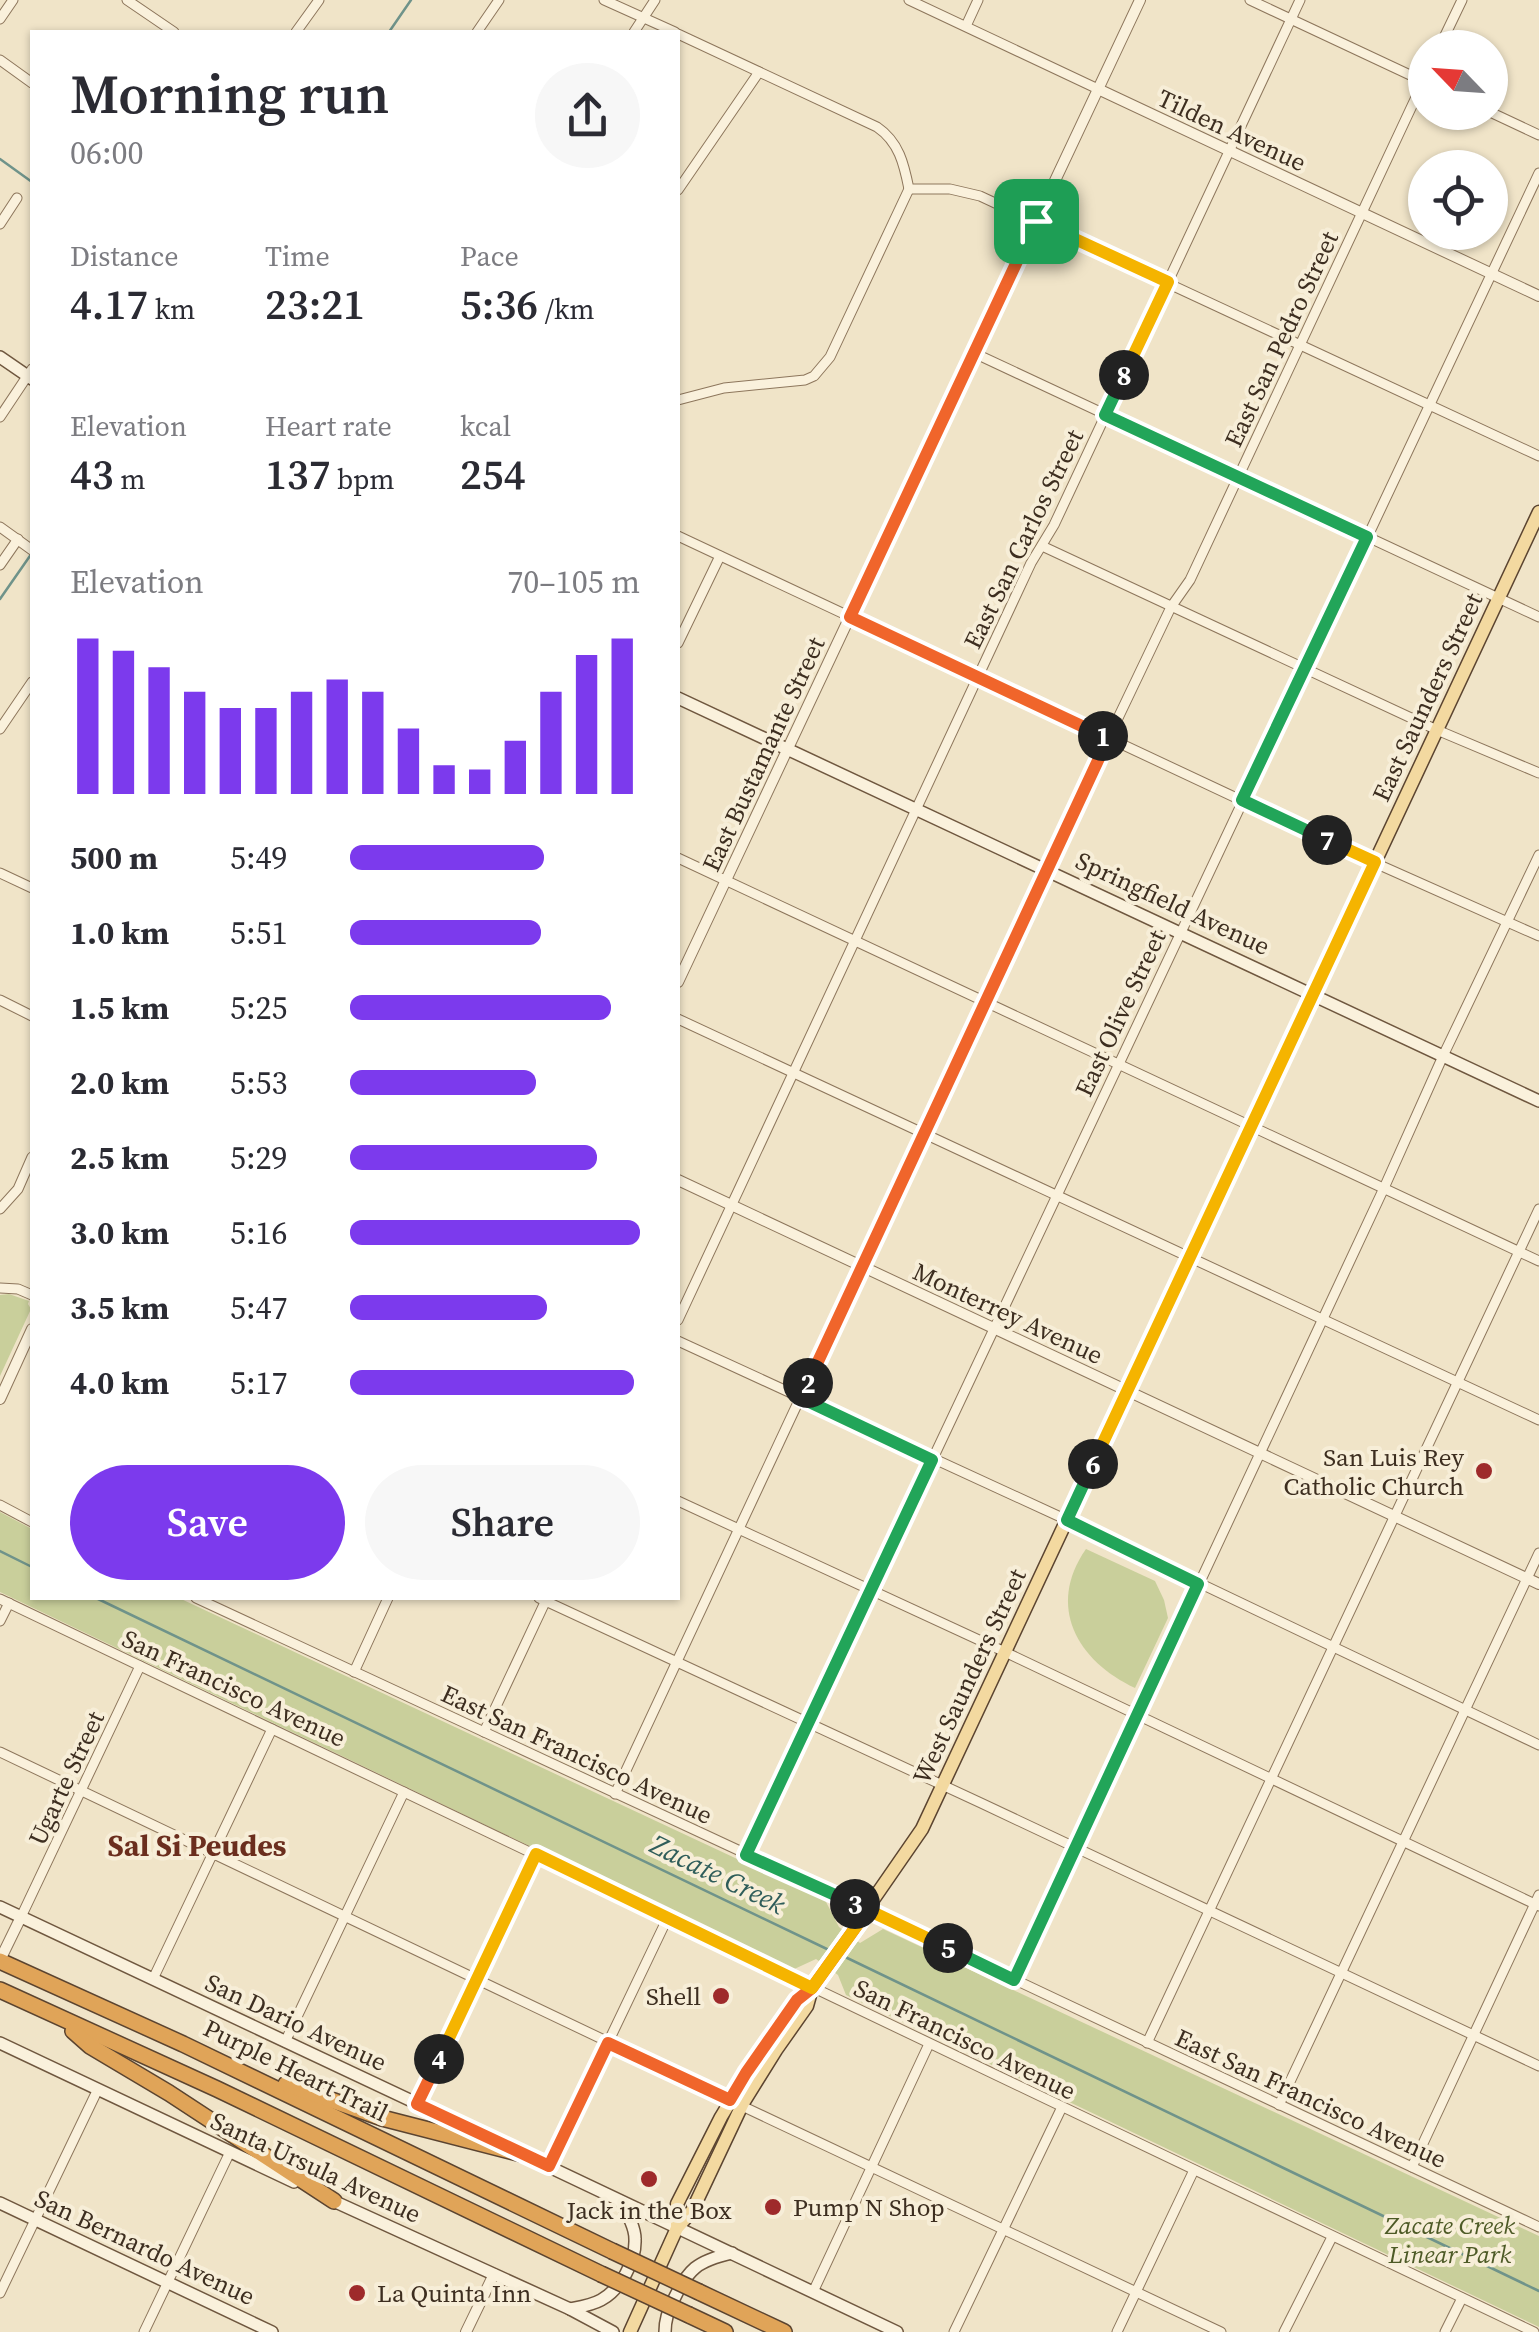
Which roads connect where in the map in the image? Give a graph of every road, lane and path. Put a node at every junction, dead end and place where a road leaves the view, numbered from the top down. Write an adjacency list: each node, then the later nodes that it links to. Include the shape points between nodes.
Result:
1 (12, 0): 13 (street)
2 (127, 0): 17 (street)
3 (319, 0): 18 (street)
4 (499, 0): 19 (street)
5 (604, 0): 14 (street)
6 (656, 0): 14 (street)
7 (909, 0): 16 (street, Tilden Avenue)
8 (978, 0): 16 (street)
9 (1140, 0): 28 (street, East Bustamante Street)
10 (1250, 0): 15 (street)
11 (1300, 0): 15 (street, East San Carlos Street)
12 (1462, 0): 22 (street)
13 (0, 18)
14 (644, 18): 20 (street); 21 (street)
15 (1291, 19): 26 (street); 32 (street, East San Carlos Street)
16 (966, 26): 28 (street, Tilden Avenue)
17 (171, 30)
18 (297, 30)
19 (478, 30)
20 (635, 30)
21 (670, 30)
22 (1448, 30)
23 (680, 35): 25 (street)
24 (0, 60): 27 (street)
25 (760, 72): 34 (street); 35 (street, via 886,133 902,158)
26 (1408, 72)
27 (30, 82)
28 (1098, 90): 32 (street, Tilden Avenue); 38 (street, East Bustamante Street)
29 (1408, 116): 37 (street, East San Pedro Street)
30 (1508, 121): 31 (street)
31 (1539, 136)
32 (1229, 151): 37 (street, Tilden Avenue); 41 (street, East San Carlos Street)
33 (1539, 173): 40 (street, East Olive Street)
34 (680, 187)
35 (909, 189): 38 (street, via 967,191); 48 (street, via 830,356 814,376)
36 (18, 198): 39 (street)
37 (1362, 213): 40 (street, Tilden Avenue); 43 (street, East San Pedro Street)
38 (1036, 221): 41 (street); 44 (street, East Bustamante Street)
39 (0, 224)
40 (1492, 274): 42 (street, Tilden Avenue); 49 (street, East Olive Street)
41 (1168, 282): 43 (street); 50 (street, East San Carlos Street)
42 (1539, 296)
43 (1300, 344): 49 (street); 53 (street, East San Pedro Street)
44 (974, 353): 50 (street); 64 (street, East Bustamante Street)
45 (0, 356): 46 (main road)
46 (30, 374)
47 (30, 376): 51 (street)
48 (680, 399)
49 (1430, 404): 52 (street); 57 (street, East Olive Street)
50 (1105, 415): 53 (street); 59 (street, East San Carlos Street)
51 (0, 417)
52 (1539, 456)
53 (1238, 477): 57 (street); 63 (street, East San Pedro Street)
54 (1539, 512): 62 (main road, East Saunders Street)
55 (0, 527): 58 (street)
56 (680, 537): 60 (street)
57 (1367, 537): 62 (street); 67 (street, East Olive Street)
58 (25, 544): 61 (street)
59 (1042, 546): 63 (street); 68 (street, East San Carlos Street)
60 (720, 556): 64 (street); 66 (street)
61 (0, 565)
62 (1498, 598): 65 (street); 72 (main road, East Saunders Street)
63 (1171, 607): 67 (street); 73 (street, East San Pedro Street)
64 (850, 617): 68 (street); 74 (street, East Bustamante Street)
65 (1539, 618)
66 (680, 639)
67 (1305, 669): 72 (street); 76 (street, East Olive Street)
68 (978, 677): 73 (street); 77 (street, East San Carlos Street)
69 (30, 685): 71 (street)
70 (680, 699): 74 (main road, Springfield Avenue)
71 (0, 729)
72 (1437, 730): 75 (street); 80 (main road, East Saunders Street)
73 (1108, 739): 76 (street); 81 (street, East San Pedro Street)
74 (788, 749): 77 (main road, Springfield Avenue); 83 (street, East Bustamante Street)
75 (1539, 773)
76 (1242, 800): 80 (street); 86 (street, East Olive Street)
77 (916, 809): 81 (main road, Springfield Avenue); 88 (street, East San Carlos Street)
78 (1539, 856): 85 (street)
79 (680, 859): 83 (street)
80 (1375, 862): 85 (street); 90 (main road, East Saunders Street)
81 (1046, 870): 86 (main road, Springfield Avenue); 92 (street, East San Pedro Street)
82 (0, 873): 84 (street)
83 (726, 880): 88 (street); 89 (street, East Bustamante Street)
84 (30, 887)
85 (1508, 921): 87 (street); 95 (street)
86 (1180, 932): 90 (main road, Springfield Avenue); 96 (street, East Olive Street)
87 (1539, 936)
88 (854, 941): 92 (street); 97 (street, East San Carlos Street)
89 (680, 978)
90 (1314, 994): 95 (main road, Springfield Avenue); 99 (main road, East Saunders Street)
91 (0, 1000): 93 (street)
92 (985, 1002): 96 (street); 100 (street, East San Pedro Street)
93 (30, 1015)
94 (680, 1020): 97 (street)
95 (1443, 1056): 98 (main road, Springfield Avenue); 103 (street)
96 (1118, 1064): 99 (street); 104 (street, East Olive Street)
97 (793, 1073): 100 (street); 105 (street, East San Carlos Street)
98 (1539, 1101)
99 (1252, 1125): 103 (street); 109 (main road, East Saunders Street)
100 (924, 1134): 104 (street); 111 (street, East San Pedro Street)
101 (30, 1162): 106 (street)
102 (680, 1181): 105 (street, Monterrey Avenue)
103 (1384, 1188): 108 (street); 115 (street)
104 (1056, 1196): 109 (street); 116 (street, East Olive Street)
105 (732, 1205): 111 (street, Monterrey Avenue); 114 (street, East San Carlos Street)
106 (0, 1209)
107 (1539, 1210): 108 (street)
108 (1520, 1252): 110 (street); 119 (street)
109 (1191, 1256): 115 (street); 120 (main road, East Saunders Street)
110 (1539, 1261)
111 (862, 1266): 116 (street, Monterrey Avenue); 121 (street, East San Pedro Street)
112 (0, 1288): 113 (street)
113 (30, 1294)
114 (680, 1316)
115 (1322, 1318): 119 (street); 124 (street)
116 (994, 1328): 120 (street, Monterrey Avenue); 125 (street, East Olive Street)
117 (30, 1333): 122 (street)
118 (680, 1341): 121 (street)
119 (1459, 1382): 123 (street); 128 (street)
120 (1128, 1391): 124 (street, Monterrey Avenue); 129 (main road, West Saunders Street)
121 (801, 1398): 125 (street); 131 (street, East San Pedro Street)
122 (0, 1399)
123 (1539, 1420)
124 (1259, 1453): 128 (street, Monterrey Avenue); 134 (street)
125 (932, 1460): 129 (street); 136 (street, East Olive Street)
126 (680, 1503): 131 (street)
127 (0, 1505): 130 (street)
128 (1395, 1516): 133 (street, Monterrey Avenue); 145 (street)
129 (1067, 1520): 134 (street); 146 (main road, West Saunders Street)
130 (30, 1521)
131 (739, 1530): 136 (street); 147 (street, East San Pedro Street)
132 (1539, 1553): 133 (street)
133 (1527, 1578): 135 (street, Monterrey Avenue); 150 (street)
134 (1198, 1584): 145 (street); 151 (street)
135 (1539, 1584)
136 (870, 1592): 146 (street); 152 (street, East Olive Street)
137 (200, 1600): 143 (street, East San Francisco Avenue)
138 (228, 1600): 143 (street)
139 (387, 1600): 149 (street)
140 (543, 1600): 154 (street)
141 (548, 1600): 147 (street)
142 (4, 1601): 144 (street); 148 (street, San Francisco Avenue)
143 (223, 1610): 149 (street, East San Francisco Avenue)
144 (0, 1621)
145 (1333, 1648): 150 (street); 157 (street)
146 (1005, 1652): 151 (street); 158 (main road, West Saunders Street)
147 (677, 1662): 152 (street); 161 (street, East San Pedro Street)
148 (140, 1666): 153 (street, San Francisco Avenue); 159 (street, Ugarte Street)
149 (354, 1672): 154 (street, East San Francisco Avenue)
150 (1465, 1710): 155 (street); 162 (street)
151 (1136, 1716): 157 (street); 163 (street)
152 (808, 1724): 158 (street); 166 (street, East Olive Street)
153 (272, 1729): 160 (street, San Francisco Avenue); 164 (street)
154 (484, 1732): 161 (street, East San Francisco Avenue)
155 (1539, 1745)
156 (0, 1752): 159 (street)
157 (1271, 1780): 162 (street); 170 (street)
158 (943, 1786): 163 (street); 169 (main road, West Saunders Street)
159 (82, 1791): 164 (street); 171 (street, Ugarte Street)
160 (404, 1792): 165 (street, San Francisco Avenue); 172 (street)
161 (615, 1794): 166 (street, East San Francisco Avenue)
162 (1403, 1842): 167 (street); 175 (street)
163 (1075, 1848): 170 (street); 178 (street)
164 (213, 1854): 172 (street); 176 (street)
165 (536, 1854): 173 (street, San Francisco Avenue); 177 (street)
166 (746, 1855): 169 (street, East San Francisco Avenue)
167 (1538, 1902): 182 (street)
168 (0, 1907): 171 (main road, San Dario Avenue)
169 (868, 1910): 178 (street, East San Francisco Avenue); 179 (main road, West Saunders Street)
170 (1209, 1911): 175 (street); 184 (street)
171 (21, 1917): 174 (street, Ugarte Street); 176 (main road, San Dario Avenue)
172 (345, 1917): 177 (street); 183 (street)
173 (668, 1918): 179 (street, San Francisco Avenue); 186 (street)
174 (0, 1960): 187 (highway, Purple Heart Trail)
175 (1341, 1974): 182 (street); 193 (street)
176 (153, 1980): 183 (main road, San Dario Avenue)
177 (476, 1980): 186 (street); 192 (street)
178 (1014, 1980): 184 (street, East San Francisco Avenue)
179 (812, 1988): 188 (street, San Francisco Avenue); 191 (main road, West Saunders Street, via 807,2006)
180 (0, 1990): 181 (highway, Purple Heart Trail)
181 (59, 2018): 201 (highway, via 90,2046); 223 (highway, Purple Heart Trail, bridge)
182 (1473, 2036): 189 (street); 199 (street)
183 (285, 2042): 192 (main road, San Dario Avenue)
184 (1147, 2042): 193 (street, East San Francisco Avenue)
185 (0, 2043): 190 (main road, Santa Ursula Avenue)
186 (608, 2043): 191 (street); 197 (street)
187 (183, 2044): 196 (highway, via 382,2118); 224 (highway, Purple Heart Trail, bridge)
188 (929, 2044): 194 (street, San Francisco Avenue); 198 (street)
189 (1539, 2066)
190 (98, 2089): 195 (main road, Santa Ursula Avenue); 204 (street)
191 (736, 2103): 198 (street); 206 (main road, West Saunders Street, via 692,2211)
192 (417, 2104): 196 (main road, San Dario Avenue)
193 (1279, 2105): 199 (street, East San Francisco Avenue)
194 (1062, 2107): 200 (street, San Francisco Avenue); 207 (street)
195 (230, 2152): 201 (main road, Santa Ursula Avenue); 211 (street)
196 (526, 2156): 197 (main road, San Dario Avenue)
197 (549, 2166): 202 (main road, San Dario Avenue)
198 (871, 2168): 207 (street); 212 (street)
199 (1412, 2168): 205 (street, East San Francisco Avenue)
200 (1194, 2170): 208 (street, San Francisco Avenue); 213 (street)
201 (334, 2201): 210 (main road, Santa Ursula Avenue)
202 (620, 2201): 206 (main road, San Dario Avenue); 216 (main road, via 636,2238 622,2280 602,2300)
203 (0, 2203): 204 (main road, San Bernardo Avenue)
204 (35, 2220): 211 (main road, San Bernardo Avenue); 214 (street)
205 (1539, 2227)
206 (677, 2228): 209 (main road, San Dario Avenue); 221 (main road, West Saunders Street)
207 (1004, 2229): 213 (street); 226 (street)
208 (1332, 2236): 215 (street, San Francisco Avenue); 229 (street)
209 (732, 2253): 212 (main road, San Dario Avenue); 222 (main road, via 690,2272 667,2314)
210 (494, 2274): 216 (main road, Santa Ursula Avenue); 219 (street)
211 (168, 2283): 217 (street); 218 (main road, San Bernardo Avenue)
212 (813, 2292): 225 (main road, San Dario Avenue)
213 (1136, 2292): 227 (street); 228 (street)
214 (0, 2293)
215 (1462, 2298): 230 (street); 231 (street, San Francisco Avenue)
216 (570, 2310): 220 (main road, Santa Ursula Avenue)
217 (144, 2332)
218 (272, 2332)
219 (466, 2332)
220 (613, 2332)
221 (630, 2332)
222 (665, 2332)
223 (725, 2332)
224 (784, 2332)
225 (897, 2332)
226 (954, 2332)
227 (1117, 2332)
228 (1221, 2332)
229 (1284, 2332)
230 (1445, 2332)
231 (1534, 2332)

